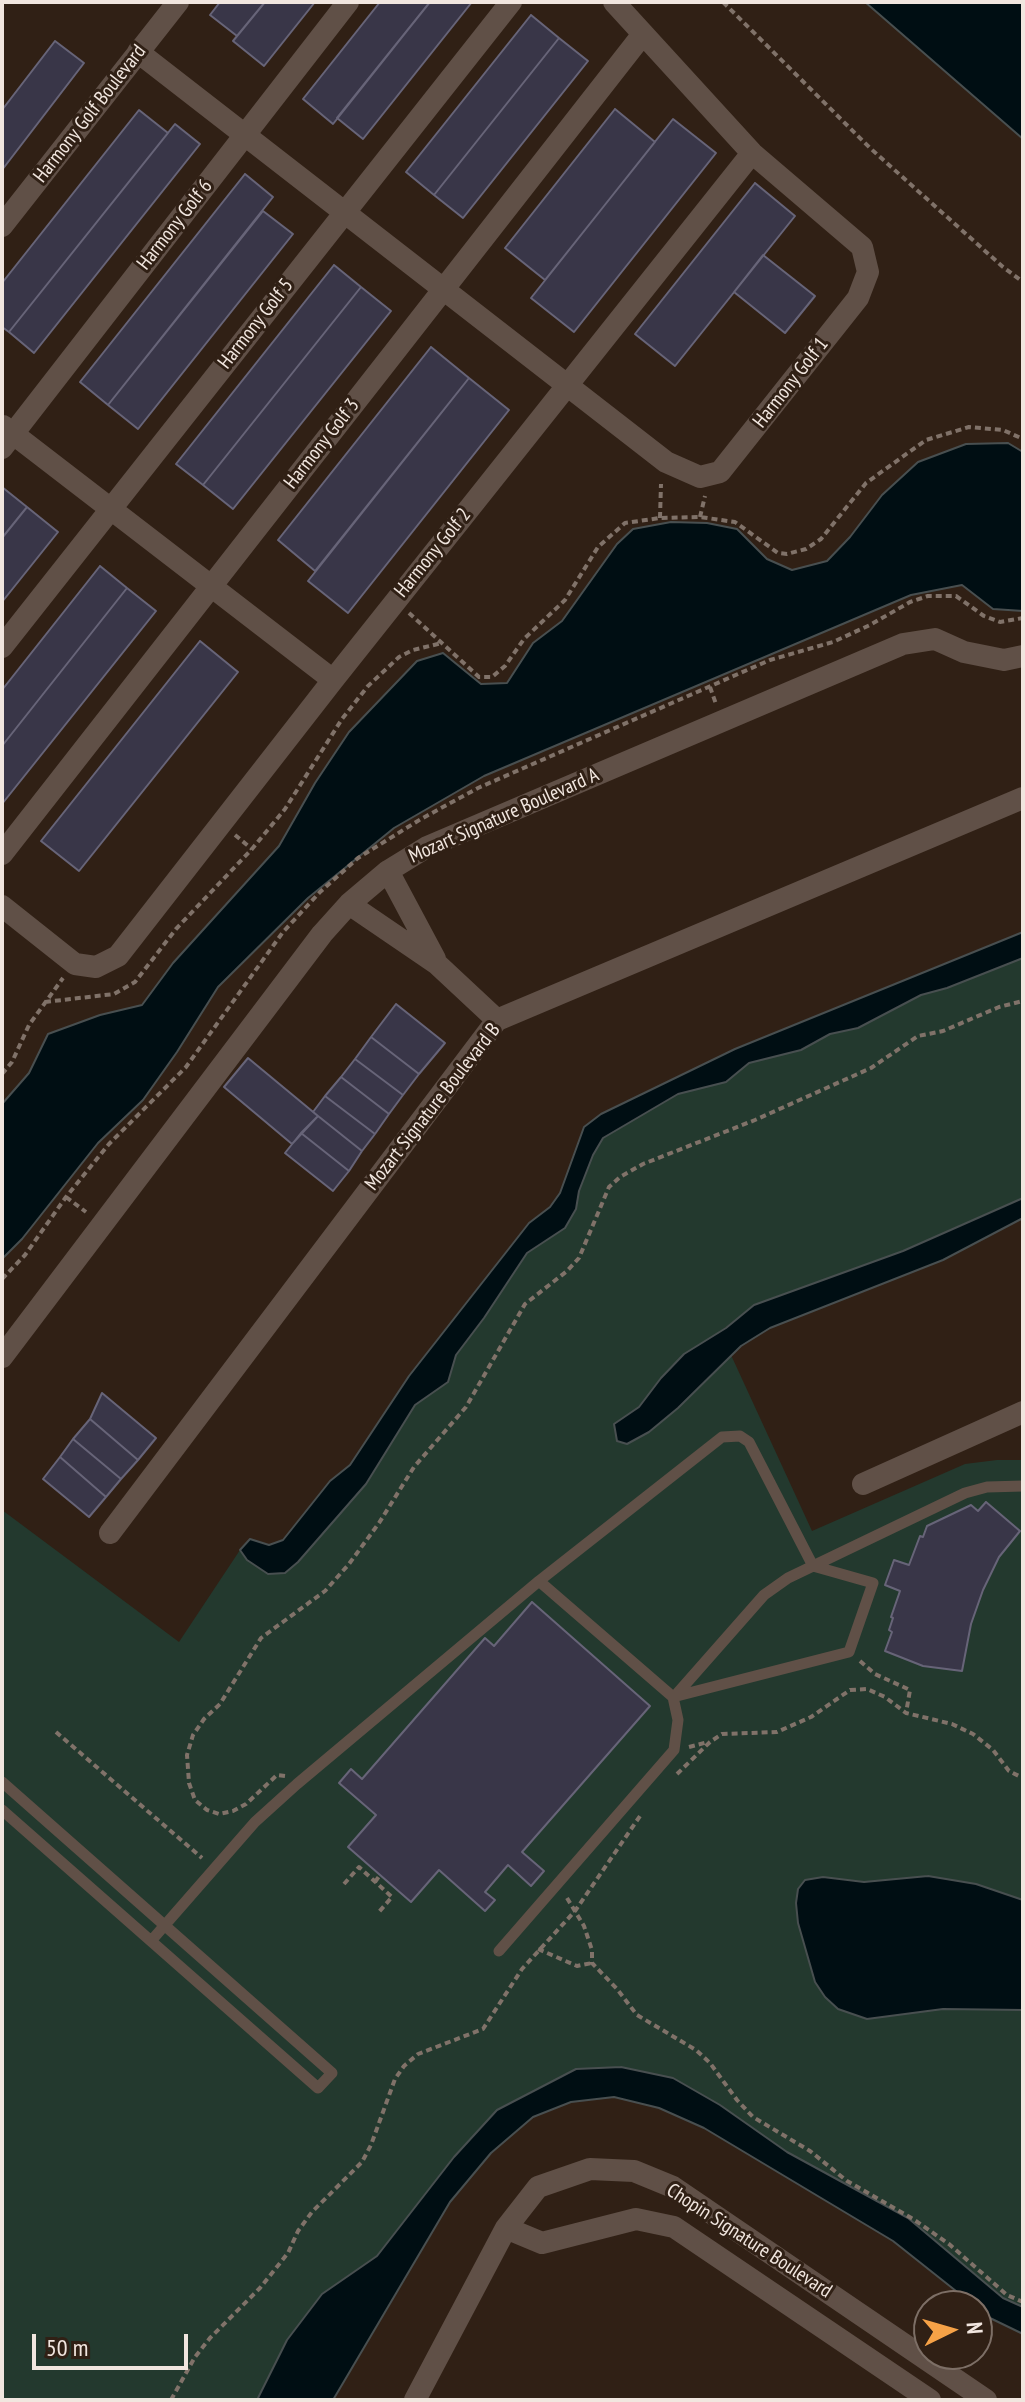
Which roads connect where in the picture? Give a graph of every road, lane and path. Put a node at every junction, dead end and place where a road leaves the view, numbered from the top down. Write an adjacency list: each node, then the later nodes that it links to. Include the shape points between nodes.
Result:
1 (178, 2): 7 (street, Harmony Golf Boulevard)
2 (348, 2): 8 (street, Harmony Golf 6)
3 (511, 2): 10 (street, Harmony Golf 5)
4 (614, 2): 6 (street)
5 (723, 2): 12 (path, via 870,148)
6 (643, 34): 9 (street); 13 (street, Harmony Golf 3)
7 (138, 52): 8 (street); 11 (street, Harmony Golf Boulevard)
8 (245, 135): 10 (street); 15 (street, Harmony Golf 6)
9 (752, 153): 14 (street, Harmony Golf 2); 17 (street, Harmony Golf 1, via 862,247 868,272 858,298 720,472 700,477)
10 (345, 212): 13 (street); 18 (street, Harmony Golf 5)
11 (2, 226)
12 (1023, 282)
13 (444, 289): 14 (street); 20 (street, Harmony Golf 3)
14 (568, 385): 17 (street); 21 (street, Harmony Golf 2)
15 (6, 436): 18 (street)
16 (1023, 439): 19 (path, via 1003,430 969,427 926,440 866,483 821,539 787,554 735,522)
17 (666, 462): 19 (path)
18 (111, 509): 20 (street); 24 (street, Harmony Golf 5)
19 (660, 518): 23 (path, via 625,523 598,547 565,600 492,677 479,677)
20 (211, 586): 26 (street); 28 (street, Harmony Golf 3)
21 (396, 601): 23 (path); 26 (street, Harmony Golf 2)
22 (1023, 618): 38 (path, via 1000,622 956,596 910,602 833,642 770,660 478,788 358,858 283,932 186,1067 109,1144)
23 (442, 643): 35 (path, via 399,657 368,686 285,809 135,982 114,994)
24 (2, 647)
25 (1023, 656): 29 (street, Mozart Signature Boulevard A, via 1004,660 935,639 903,644 427,847)
26 (333, 680): 32 (street, Harmony Golf 2, via 118,956 96,967)
27 (1023, 798): 36 (street, Mozart Signature Boulevard B)
28 (2, 854)
29 (388, 871): 30 (street, Mozart Signature Boulevard A); 33 (street)
30 (349, 904): 33 (street); 39 (street, Mozart Signature Boulevard A)
31 (2, 906): 32 (street)
32 (75, 964): 35 (path)
33 (437, 964): 36 (street)
34 (1023, 1001): 53 (path, via 918,1036 871,1068 643,1164 609,1187 579,1258 525,1304 466,1407 414,1467 349,1564 313,1601 261,1638 220,1704 193,1735 187,1755 189,1783 195,1800 207,1810 233,1811 277,1775)
35 (45, 1002): 37 (path)
36 (497, 1020): 43 (street, Mozart Signature Boulevard B)
37 (2, 1074)
38 (2, 1279)
39 (2, 1357)
40 (1023, 1412): 41 (street)
41 (863, 1484)
42 (1023, 1486): 44 (lane, via 965,1493)
43 (110, 1533)
44 (813, 1566): 45 (lane, via 749,1442 740,1436 722,1437); 46 (lane, via 873,1583); 47 (lane, via 764,1595)
45 (539, 1581): 47 (lane); 53 (lane)
46 (849, 1652): 47 (lane); 48 (path, via 875,1674 910,1690)
47 (673, 1697): 60 (lane, via 678,1720 674,1750)
48 (906, 1713): 50 (path, via 973,1734); 51 (path, via 867,1689 850,1690 777,1732 722,1734)
49 (56, 1732): 56 (path)
50 (1023, 1778)
51 (671, 1780)
52 (2, 1782): 63 (lane)
53 (297, 1784): 56 (lane)
54 (2, 1810): 64 (lane)
55 (645, 1810): 61 (path)
56 (215, 1868): 63 (lane)
57 (380, 1875): 58 (path)
58 (375, 1882): 59 (path, via 359,1867); 62 (path, via 392,1897)
59 (344, 1884)
60 (557, 1884): 61 (path); 66 (lane)
61 (575, 1911): 65 (path); 67 (path, via 592,1950)
62 (378, 1913)
63 (165, 1926): 64 (lane); 64 (lane, via 332,2073 318,2088)
64 (151, 1941)
65 (538, 1949): 67 (path, via 577,1966); 70 (path, via 483,2029 429,2049 404,2066 362,2162 312,2212 260,2288 210,2338)
66 (499, 1951)
67 (592, 1963): 69 (path, via 637,2015 710,2063 753,2117 913,2219 1007,2295)
68 (506, 2228): 71 (street, Chopin Signature Boulevard); 72 (street, Chopin Signature Boulevard, via 542,2243 636,2219 674,2227); 73 (street, Chopin Signature Boulevard, via 538,2187 590,2169 634,2171 673,2187)
69 (1023, 2302)
70 (171, 2400)
71 (415, 2400)
72 (930, 2400)
73 (986, 2400)

